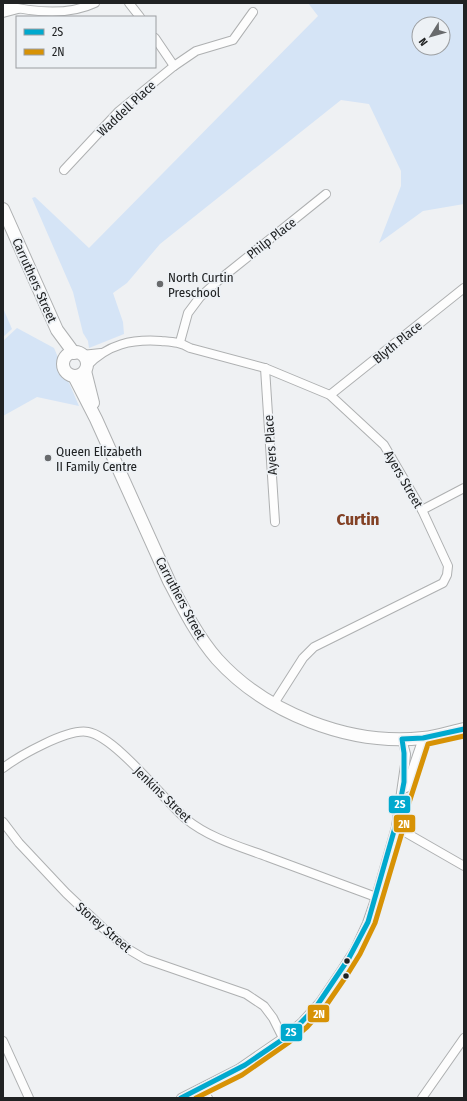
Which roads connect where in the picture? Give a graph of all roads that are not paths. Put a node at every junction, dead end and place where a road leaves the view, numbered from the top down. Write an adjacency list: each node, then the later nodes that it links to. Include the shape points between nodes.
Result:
1 (95, 3): 4 (street, via 75,11)
2 (130, 3): 7 (street)
3 (3, 5): 4 (street)
4 (19, 9): 6 (street)
5 (254, 12): 9 (street, Waddell Place, via 233,40 196,51)
6 (3, 13)
7 (139, 16)
8 (156, 39): 9 (street)
9 (174, 66): 10 (street, Waddell Place, via 119,111)
10 (64, 170)
11 (326, 194): 15 (street, Philp Place, via 200,297 188,313)
12 (3, 209): 14 (main road, Carruthers Street)
13 (464, 288): 20 (street, Blyth Place)
14 (57, 330): 16 (main road, Carruthers Street); 17 (main road, Carruthers Street)
15 (180, 342): 16 (street, Ayers Street, via 141,340 114,346); 18 (street, Ayers Street, via 190,348)
16 (82, 361): 17 (main road, via 67,356); 19 (main road, via 80,376); 21 (main road, Carruthers Street)
17 (64, 362): 19 (main road, Carruthers Street, via 67,373)
18 (265, 368): 20 (street, Ayers Street); 24 (street, Ayers Place)
19 (74, 376): 21 (main road, Carruthers Street)
20 (330, 395): 23 (street, Ayers Street, via 384,445)
21 (96, 419): 25 (main road, Carruthers Street, via 169,582 191,623 229,671)
22 (464, 488): 23 (street)
23 (422, 510): 25 (street, Ayers Street, via 448,566 443,583 314,647 303,658)
24 (275, 522)
25 (273, 705): 28 (main road, Carruthers Street, via 346,733)
26 (464, 728): 27 (main road, Carruthers Street)
27 (423, 738): 28 (main road, Carruthers Street); 30 (street)
28 (402, 739): 30 (street, via 406,754)
29 (3, 768): 34 (street, Jenkins Street, via 36,747 87,731 111,742 187,820 207,832 230,843)
30 (401, 804): 32 (street)
31 (3, 822): 35 (street, Storey Street, via 66,893 128,949 145,959 246,994 264,1006)
32 (396, 826): 33 (street); 34 (street)
33 (464, 866)
34 (376, 897): 35 (street, via 367,923 348,960 315,1007)
35 (284, 1038): 38 (street, via 238,1069)
36 (464, 1038): 42 (street)
37 (3, 1041): 39 (street)
38 (200, 1089): 40 (street); 41 (street)
39 (29, 1098)
40 (181, 1098)
41 (208, 1098)
42 (422, 1098)

